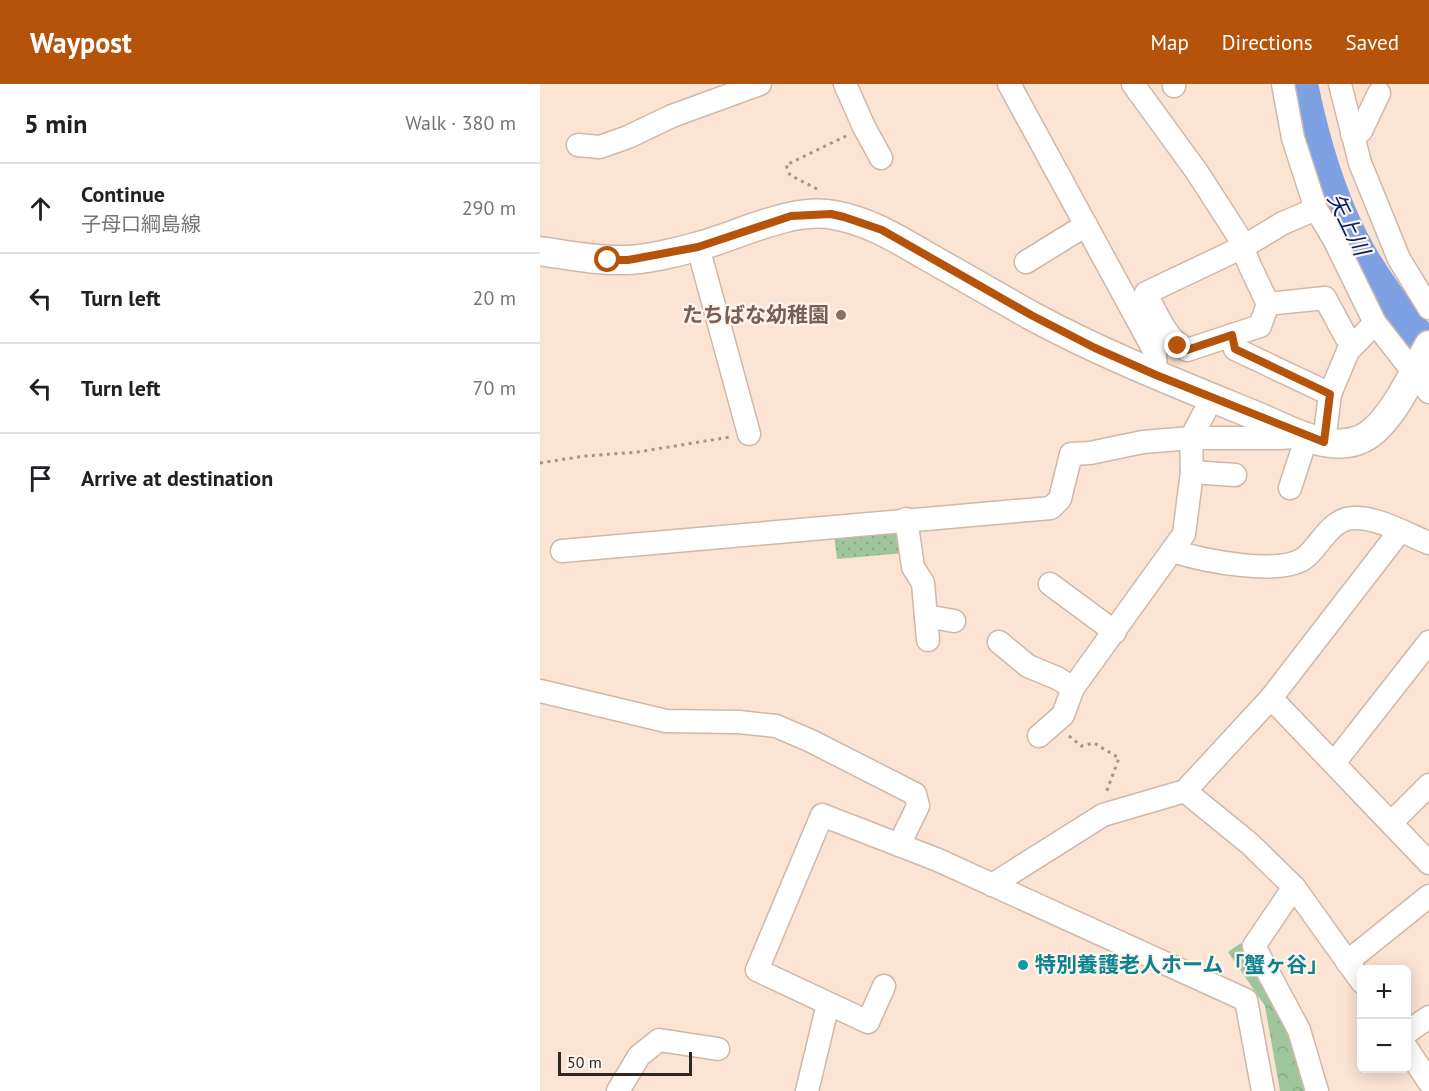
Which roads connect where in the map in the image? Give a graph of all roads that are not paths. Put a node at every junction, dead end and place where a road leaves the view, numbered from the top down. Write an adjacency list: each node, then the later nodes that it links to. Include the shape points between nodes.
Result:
1 (760, 84): 9 (street, via 600,147)
2 (845, 84): 10 (street)
3 (1009, 84): 12 (street)
4 (1133, 84): 14 (street, via 1197,172)
5 (1283, 84): 11 (street, via 1293,138)
6 (1340, 84): 8 (street)
7 (1379, 93): 8 (street, via 1361,131)
8 (1352, 134): 18 (street, via 1399,259)
9 (578, 145)
10 (881, 158)
11 (1316, 209): 14 (street); 19 (street)
12 (1086, 225): 16 (street); 23 (street, via 1155,352)
13 (698, 247): 15 (main road, via 628,260); 23 (main road, via 791,216 831,214 862,222 1031,315); 26 (street)
14 (1243, 247): 17 (street); 20 (street, via 1146,293 1178,346 1187,350)
15 (541, 249)
16 (1026, 262)
17 (1268, 304): 20 (street, via 1260,326); 21 (street, via 1325,298 1346,337)
18 (1429, 308)
19 (1375, 323): 21 (street); 22 (street)
20 (1232, 335): 24 (street, via 1235,349)
21 (1354, 343): 24 (street)
22 (1421, 370): 28 (main road, via 1365,438 1348,443)
23 (1156, 375): 25 (main road)
24 (1330, 394): 28 (street)
25 (1212, 398): 27 (street); 28 (main road)
26 (749, 434)
27 (1191, 438): 28 (street); 29 (street); 32 (street, via 1071,453 1060,499 1051,508)
28 (1315, 439): 31 (street)
29 (1192, 472): 30 (street); 36 (street, via 1184,534)
30 (1235, 475)
31 (1290, 488)
32 (906, 519): 35 (street); 38 (street)
33 (1400, 531): 34 (street); 36 (street, via 1364,517 1347,519 1338,522 1306,558 1293,564 1250,566); 46 (street)
34 (1429, 543)
35 (562, 551)
36 (1173, 551): 40 (street)
37 (1050, 584): 40 (street)
38 (926, 616): 39 (street); 41 (street)
39 (954, 621)
40 (1114, 632): 44 (street)
41 (928, 640)
42 (999, 642): 44 (street, via 1028,666)
43 (1429, 642): 48 (street)
44 (1072, 688): 47 (street, via 1063,715)
45 (540, 691): 52 (street, via 666,721 776,726 811,741 915,794 918,806)
46 (1271, 698): 48 (street); 50 (street)
47 (1039, 736)
48 (1334, 763): 51 (street)
49 (1429, 785): 51 (street)
50 (1185, 791): 54 (street, via 1103,815); 55 (street, via 1250,844)
51 (1391, 823): 53 (street)
52 (899, 846): 54 (street); 60 (street, via 822,815 757,970)
53 (1429, 863)
54 (992, 885): 68 (street, via 1246,1000)
55 (1294, 887): 57 (street); 69 (street, via 1254,946 1299,1030)
56 (1429, 896): 57 (street)
57 (1347, 962): 58 (street)
58 (1357, 975)
59 (884, 986): 60 (street, via 868,1022)
60 (828, 1004): 67 (street)
61 (1429, 1017): 62 (street)
62 (1411, 1030)
63 (718, 1049): 66 (street, via 659,1040 639,1056)
64 (1411, 1053): 65 (street)
65 (1429, 1082)
66 (618, 1091)
67 (807, 1091)
68 (1263, 1091)
69 (1317, 1091)

